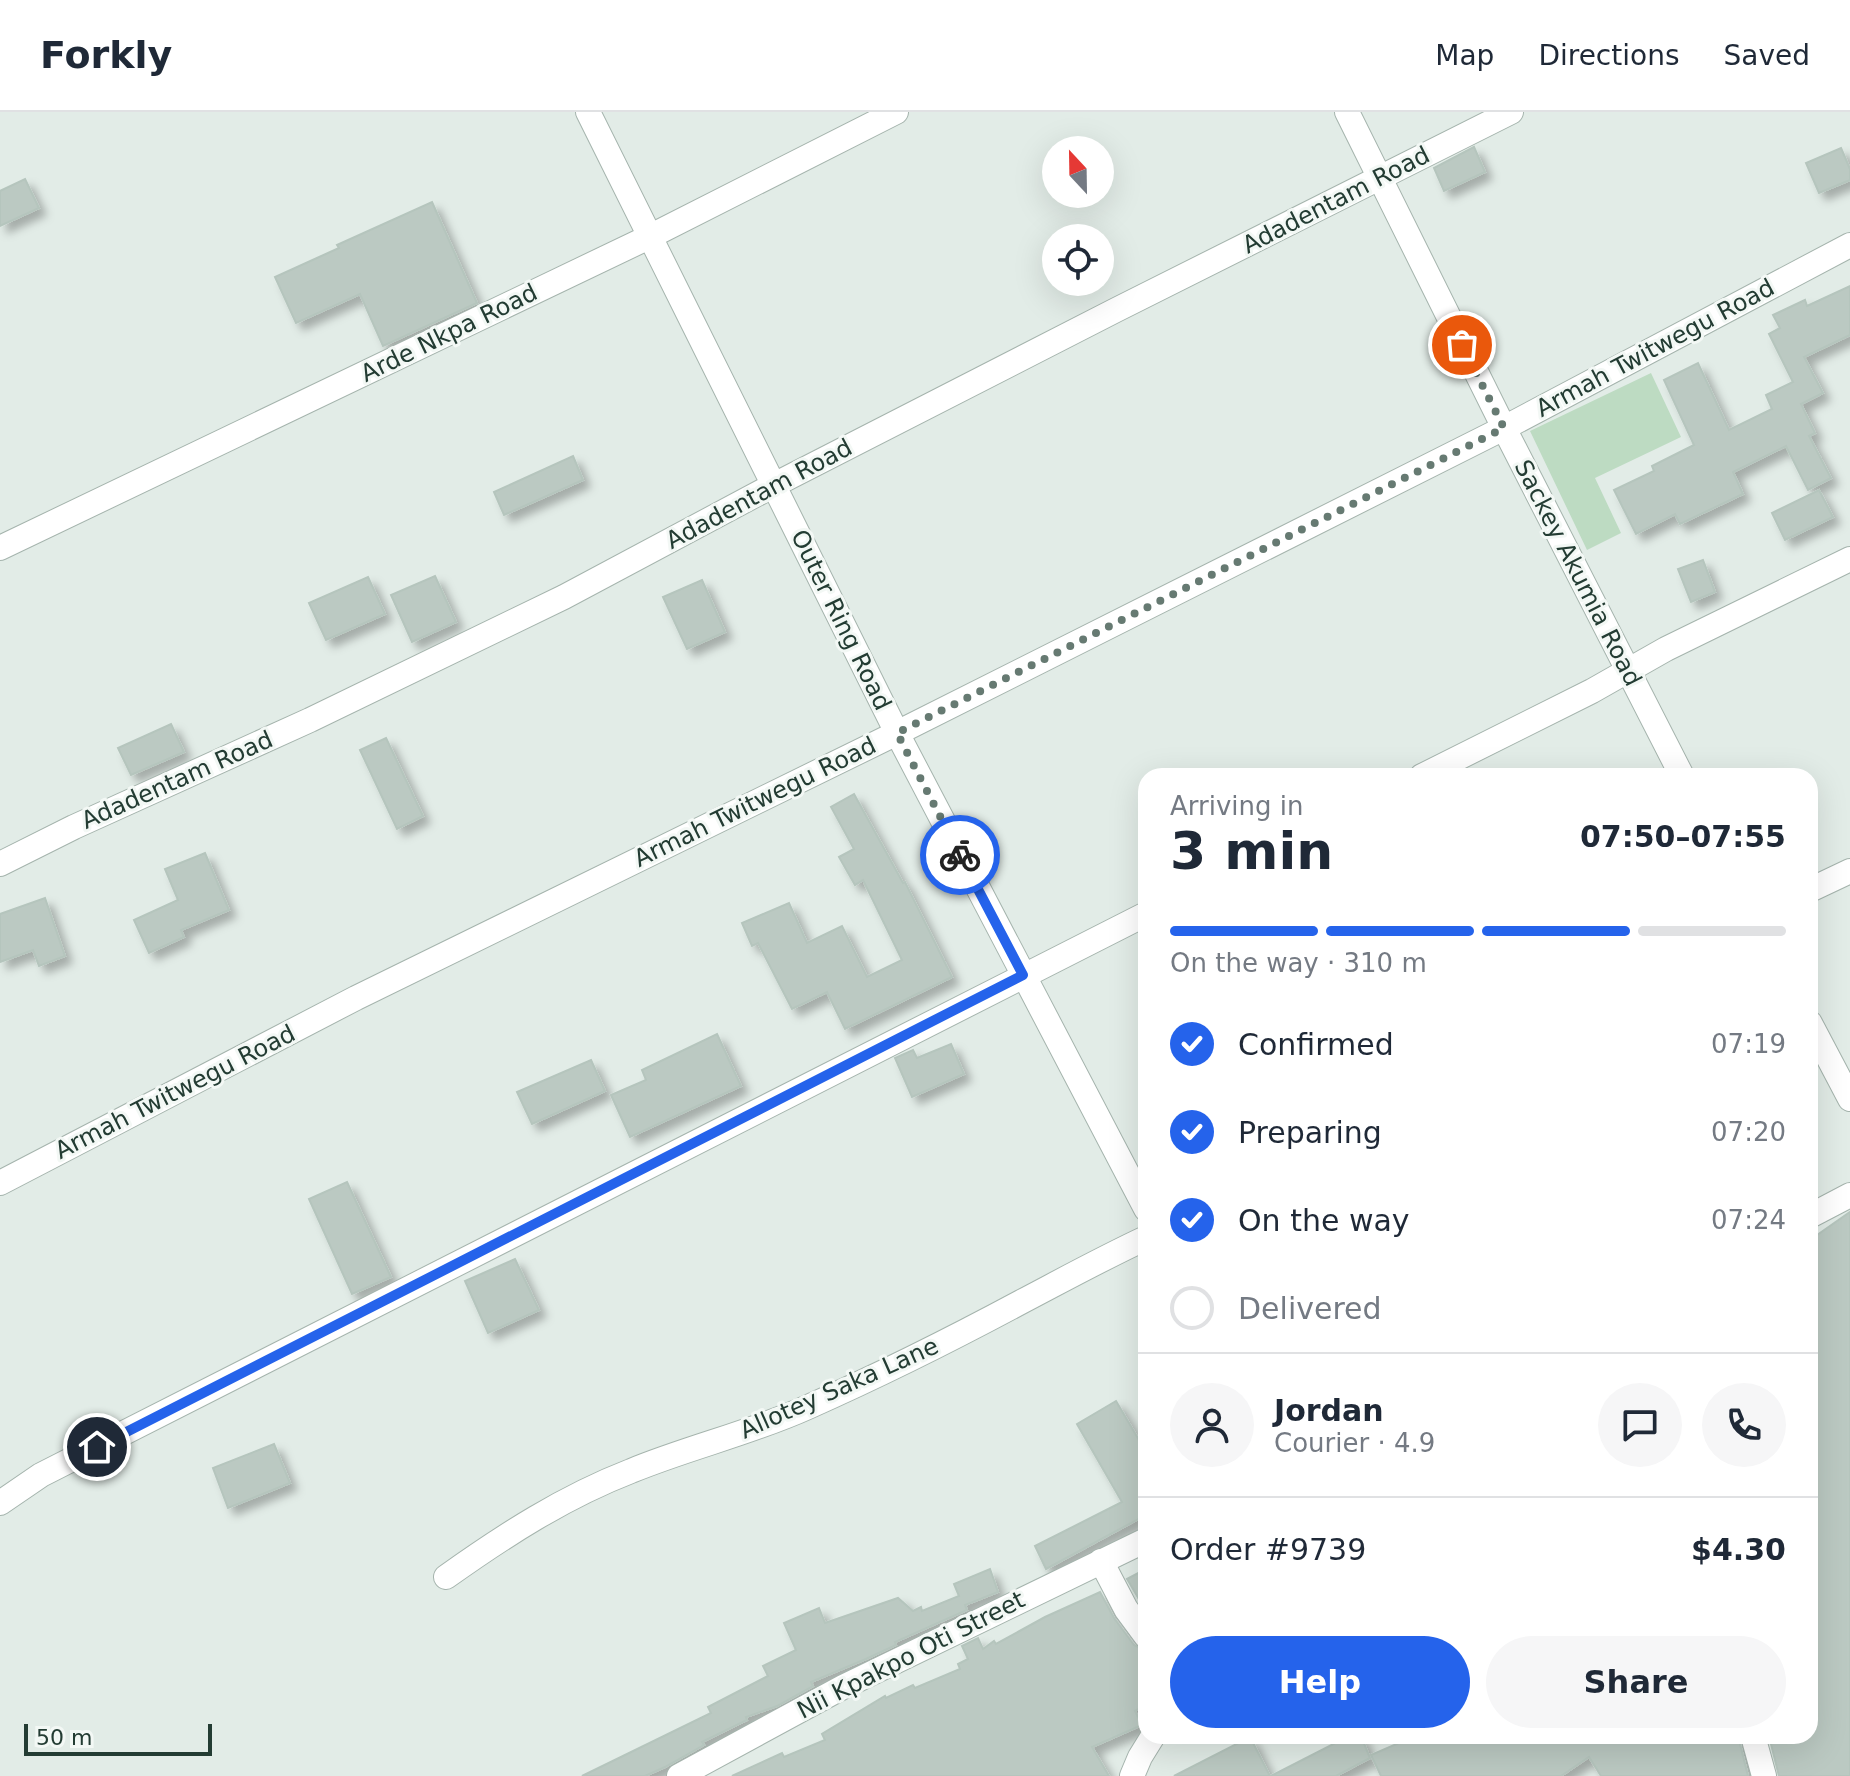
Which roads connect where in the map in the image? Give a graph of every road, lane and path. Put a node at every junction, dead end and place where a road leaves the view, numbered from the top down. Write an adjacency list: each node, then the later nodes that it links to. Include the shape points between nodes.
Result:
1 (588, 112): 6 (street, Outer Ring Road)
2 (896, 112): 6 (street, Arde Nkpa Road)
3 (1347, 112): 5 (street, Sackey Akumia Road)
4 (1511, 112): 5 (street, Adadentam Road)
5 (1379, 179): 8 (street, Sackey Akumia Road); 9 (street, Adadentam Road)
6 (649, 237): 9 (street, Outer Ring Road); 10 (street, Arde Nkpa Road)
7 (1850, 245): 8 (street, Armah Twitwegu Road)
8 (1504, 428): 12 (street, Sackey Akumia Road); 13 (street, Armah Twitwegu Road)
9 (774, 485): 13 (street, Outer Ring Road); 16 (street, Adadentam Road, via 564,597)
10 (0, 548)
11 (1850, 559): 12 (street)
12 (1627, 669): 14 (street); 15 (street, Sackey Akumia Road)
13 (897, 733): 20 (street, Outer Ring Road); 23 (street, Armah Twitwegu Road, via 356,998)
14 (1438, 768)
15 (1678, 768)
16 (0, 864)
17 (1850, 871): 18 (street)
18 (1818, 886)
19 (1138, 918): 20 (street)
20 (1023, 975): 24 (street, Outer Ring Road); 28 (street, via 41,1475)
21 (1818, 1038): 22 (street)
22 (1850, 1099)
23 (0, 1183)
24 (1138, 1194)
25 (1850, 1195): 26 (street)
26 (1818, 1212)
27 (1138, 1242): 31 (street, Allotey Saka Lane, via 845,1391 555,1505)
28 (0, 1503)
29 (1138, 1544): 30 (street, Nii Kpakpo Oti Street)
30 (1101, 1561): 32 (street); 35 (street, Nii Kpakpo Oti Street, via 843,1687)
31 (446, 1577)
32 (1138, 1625)
33 (1148, 1744): 36 (street)
34 (1755, 1744): 37 (street)
35 (679, 1776)
36 (1132, 1776)
37 (1764, 1776)

